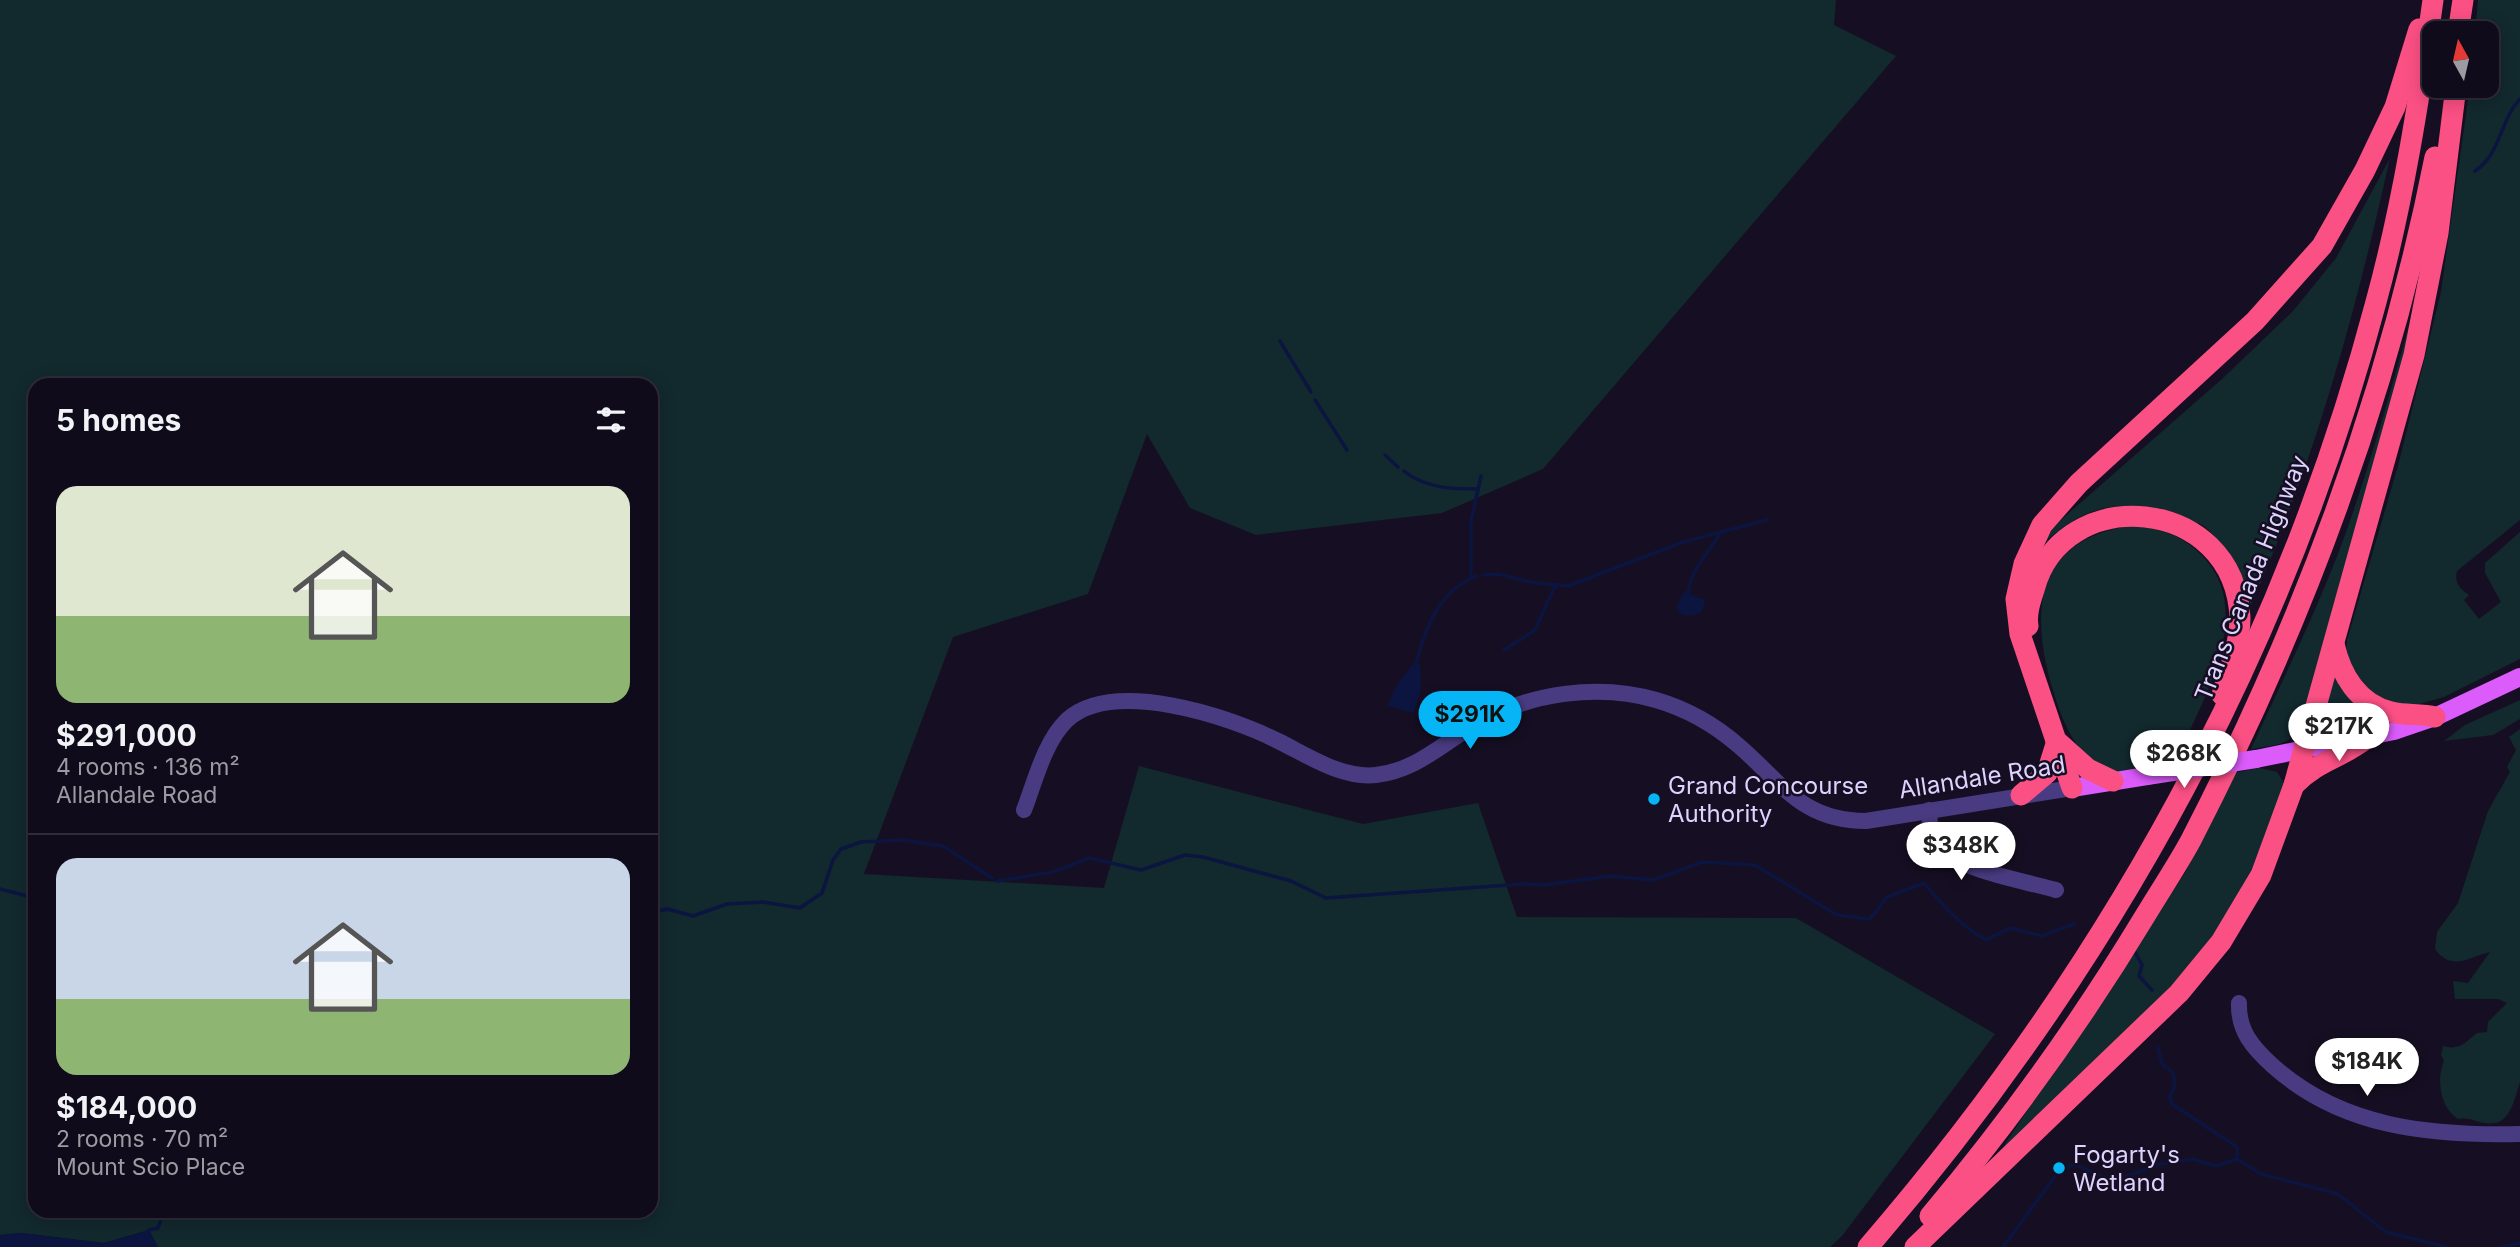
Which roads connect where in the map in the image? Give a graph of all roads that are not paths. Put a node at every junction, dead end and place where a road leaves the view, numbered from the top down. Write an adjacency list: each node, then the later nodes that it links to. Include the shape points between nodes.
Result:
1 (2432, 0): 7 (highway, via 2395,107 2322,246 2255,321 2079,483 2042,525 2024,564 2016,598 2020,634); 13 (highway, Trans Canada Highway, via 2403,189 2340,428 2280,590)
2 (2463, 0): 3 (highway)
3 (2460, 21)
4 (2446, 98): 24 (highway, Trans Canada Highway, via 2406,282 2364,428 2315,567 2190,841 2093,999 1992,1143)
5 (2454, 98): 6 (highway, via 2414,355)
6 (2334, 644): 9 (highway, via 2347,680 2368,702 2391,712); 12 (highway)
7 (2031, 669): 11 (highway); 13 (highway, via 2027,617 2038,574 2056,547 2105,520 2125,516 2153,517 2190,530 2231,574 2240,619)
8 (2520, 677): 9 (main road, Allandale Road)
9 (2435, 717): 10 (main road, Allandale Road)
10 (2368, 737): 12 (main road, Allandale Road); 15 (highway, via 2354,749 2322,761)
11 (2057, 741): 14 (highway, via 2079,762); 16 (highway); 17 (highway, via 2047,774)
12 (2302, 751): 14 (main road, Allandale Road, bridge); 15 (highway)
13 (2202, 761): 23 (highway, Trans Canada Highway, via 2143,866 1996,1088)
14 (2113, 781): 16 (main road, Allandale Road)
15 (2294, 785): 25 (highway, via 2261,875 2209,959 2144,1028)
16 (2072, 788): 17 (street, Allandale Road)
17 (2021, 795): 19 (street, Allandale Road)
18 (1024, 810): 19 (street, Allandale Road, via 1057,732 1087,708 1111,701 1138,701 1214,715 1338,769 1373,776 1418,764 1502,710 1540,699 1606,692 1657,700 1715,727 1784,791 1826,816 1866,821)
19 (1929, 810): 20 (street, via 1931,833 1948,854 1964,864)
20 (2056, 890)
21 (2239, 1003): 22 (street, via 2238,1022 2263,1056 2325,1103 2376,1120 2428,1130)
22 (2520, 1134)
23 (1868, 1247)
24 (1903, 1247)
25 (1915, 1247)

